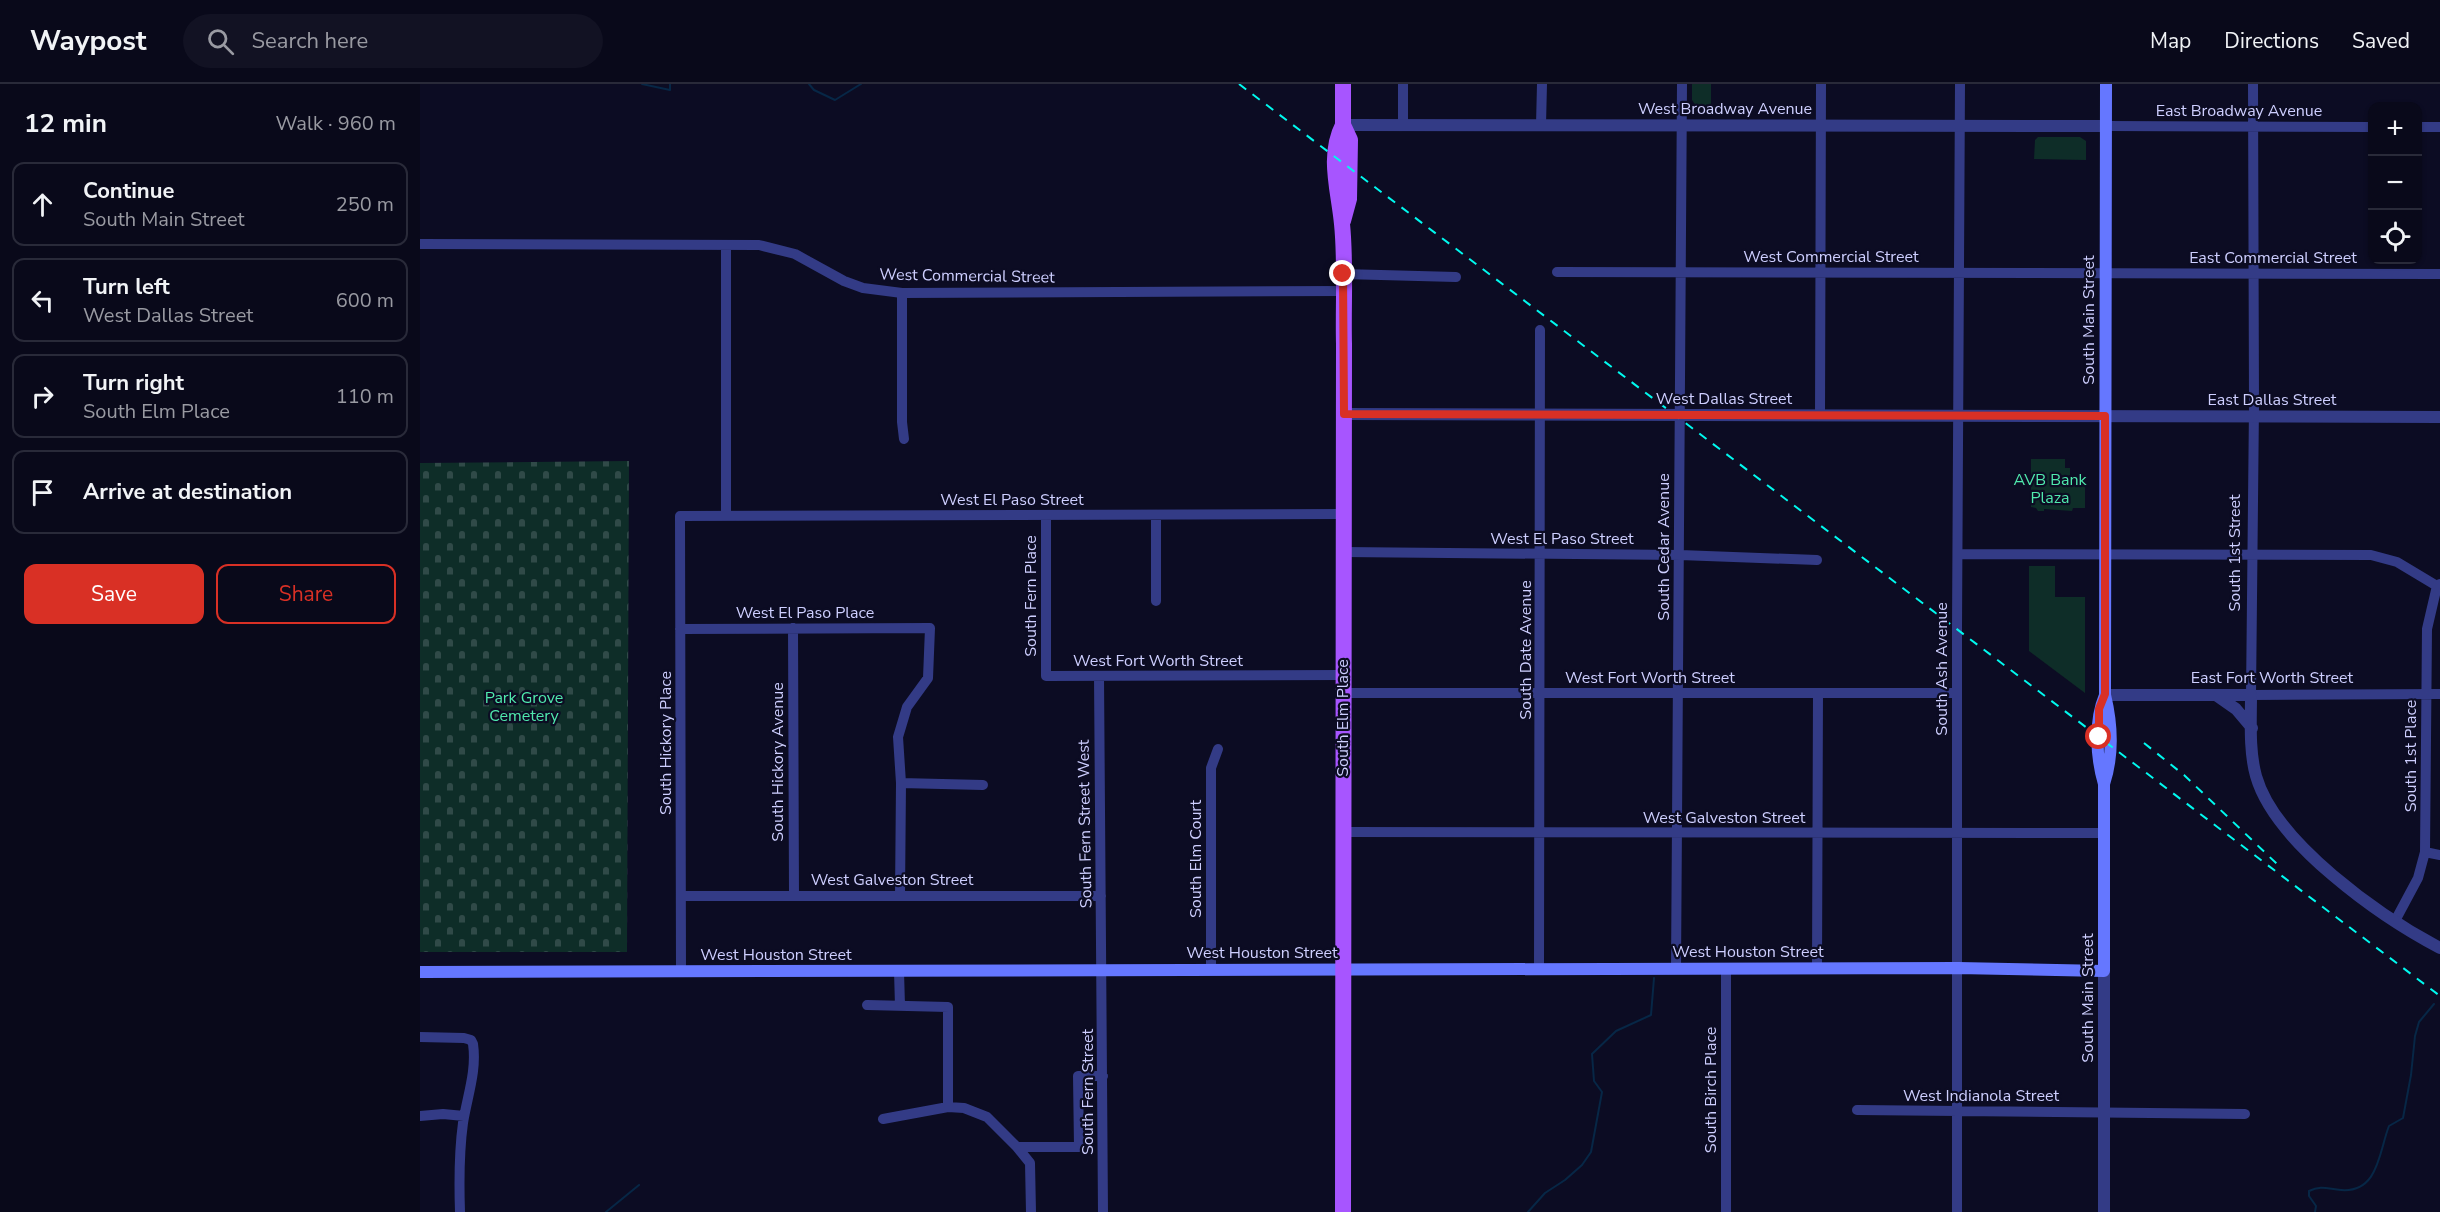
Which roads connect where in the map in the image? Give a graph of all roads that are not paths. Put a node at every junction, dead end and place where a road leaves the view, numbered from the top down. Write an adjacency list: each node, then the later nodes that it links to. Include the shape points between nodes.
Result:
1 (1343, 84): 9 (main road, South Elm Place)
2 (1403, 84): 12 (street)
3 (1542, 84): 10 (street)
4 (1682, 84): 11 (street, South Cedar Avenue)
5 (1821, 84): 13 (street)
6 (1960, 84): 14 (street, South Ash Avenue)
7 (2106, 84): 15 (main road, South Main Street)
8 (2253, 84): 16 (street, South 1st Street)
9 (1343, 125): 12 (street, West Broadway Avenue); 30 (main road, South Elm Place, via 1336,139 1335,157)
10 (1541, 125): 11 (street, West Broadway Avenue); 12 (street, West Broadway Avenue)
11 (1682, 125): 13 (street, West Broadway Avenue); 23 (street, South Cedar Avenue)
12 (1403, 126)
13 (1820, 126): 14 (street, West Broadway Avenue); 24 (street)
14 (1960, 126): 15 (street, West Broadway Avenue); 25 (street, South Ash Avenue)
15 (2106, 126): 16 (street, East Broadway Avenue); 26 (main road, South Main Street)
16 (2253, 126): 17 (street, East Broadway Avenue); 27 (street, South 1st Street)
17 (2368, 127)
18 (2422, 127): 19 (street)
19 (2440, 127)
20 (420, 244): 21 (street, West Commercial Street)
21 (726, 245): 31 (street, West Commercial Street, via 777,248 863,288); 43 (street)
22 (1557, 272): 23 (street, West Commercial Street)
23 (1680, 272): 24 (street, West Commercial Street); 34 (street, South Cedar Avenue)
24 (1820, 272): 25 (street, West Commercial Street); 36 (street)
25 (1959, 273): 26 (street, West Commercial Street); 37 (street, South Ash Avenue)
26 (2105, 273): 27 (street, East Commercial Street); 38 (main road, South Main Street)
27 (2253, 273): 28 (street, East Commercial Street); 39 (street, South 1st Street)
28 (2440, 273)
29 (1456, 277): 30 (street, West Commercial Street)
30 (1343, 282): 31 (street, West Commercial Street); 33 (main road, South Elm Place)
31 (902, 293): 41 (street)
32 (1540, 330): 35 (street, South Date Avenue)
33 (1344, 414): 35 (street, West Dallas Street); 42 (main road, South Elm Place)
34 (1678, 415): 35 (street, West Dallas Street); 36 (street, West Dallas Street); 50 (street, South Cedar Avenue)
35 (1540, 416): 48 (street, South Date Avenue)
36 (1820, 416): 37 (street, West Dallas Street)
37 (1959, 416): 38 (street, West Dallas Street); 49 (street, South Ash Avenue)
38 (2105, 416): 39 (street, East Dallas Street); 51 (main road, South Main Street)
39 (2253, 417): 40 (street, East Dallas Street); 52 (street, South 1st Street)
40 (2440, 417)
41 (904, 439)
42 (1343, 514): 45 (street, West El Paso Street); 47 (main road, South Elm Place)
43 (726, 515): 44 (street, West El Paso Street); 46 (street, West El Paso Street)
44 (1046, 515): 45 (street, West El Paso Street); 59 (street, South Fern Place)
45 (1156, 515): 55 (street)
46 (680, 516): 57 (street, South Hickory Place)
47 (1343, 552): 48 (street, West El Paso Street); 58 (main road, South Elm Place)
48 (1541, 554): 50 (street, West El Paso Street); 62 (street, South Date Avenue)
49 (1958, 554): 51 (street); 65 (street, South Ash Avenue)
50 (1680, 555): 53 (street, West El Paso Street); 63 (street, South Cedar Avenue)
51 (2105, 555): 52 (street); 66 (main road, South Main Street)
52 (2252, 555): 54 (street, via 2384,556); 68 (street, South 1st Street)
53 (1817, 560)
54 (2438, 585): 69 (street, South 1st Place, via 2427,629)
55 (1156, 601)
56 (793, 628): 57 (street, West El Paso Place); 73 (street, West El Paso Place, via 930,628 928,678 907,707 898,737); 83 (street, South Hickory Avenue)
57 (680, 629): 85 (street, South Hickory Place)
58 (1343, 675): 60 (street, West Fort Worth Street); 61 (main road, South Elm Place)
59 (1046, 676): 60 (street, West Fort Worth Street)
60 (1098, 676): 86 (street, South Fern Street West)
61 (1343, 693): 62 (street, West Fort Worth Street); 75 (main road, South Elm Place)
62 (1540, 693): 63 (street, West Fort Worth Street); 76 (street, South Date Avenue)
63 (1679, 693): 64 (street, West Fort Worth Street); 77 (street, South Cedar Avenue)
64 (1818, 693): 65 (street, West Fort Worth Street); 78 (street)
65 (1957, 693): 79 (street, South Ash Avenue)
66 (2105, 694): 67 (street, East Fort Worth Street); 80 (main road, South Main Street, via 2111,720 2110,765 2104,784)
67 (2215, 694): 68 (street, East Fort Worth Street); 71 (street, via 2236,709)
68 (2251, 694): 69 (street, East Fort Worth Street); 71 (street, South 1st Street)
69 (2426, 694): 70 (street, East Fort Worth Street); 81 (street, South 1st Place)
70 (2440, 694)
71 (2252, 728): 87 (street, South 1st Street, via 2257,777 2280,820 2316,859)
72 (1218, 749): 94 (street, South Elm Court, via 1211,768)
73 (901, 783): 74 (street); 84 (street)
74 (983, 785)
75 (1343, 832): 76 (street, West Galveston Street); 95 (main road, South Elm Place)
76 (1540, 832): 77 (street, West Galveston Street); 90 (street, South Date Avenue)
77 (1678, 832): 78 (street, West Galveston Street); 91 (street, South Cedar Avenue)
78 (1818, 832): 79 (street, West Galveston Street); 93 (street)
79 (1957, 833): 80 (street, West Galveston Street); 89 (street, South Ash Avenue)
80 (2104, 833): 96 (main road, South Main Street)
81 (2425, 852): 82 (street); 87 (street, South 1st Place, via 2418,878)
82 (2440, 855)
83 (794, 895): 84 (street, West Galveston Street); 85 (street, West Galveston Street)
84 (900, 895): 86 (street, West Galveston Street)
85 (682, 896): 97 (street, South Hickory Place)
86 (1101, 896): 99 (street, South Fern Street West)
87 (2395, 921): 88 (street, South 1st Street)
88 (2440, 948)
89 (1958, 968): 93 (main road, West Houston Street); 96 (main road, West Houston Street); 107 (street, South Ash Avenue)
90 (1539, 969): 91 (main road, West Houston Street); 95 (main road, West Houston Street)
91 (1676, 969): 92 (main road, West Houston Street)
92 (1726, 969): 93 (main road, West Houston Street); 118 (street, South Birch Place)
93 (1817, 969)
94 (1211, 970): 95 (main road, West Houston Street); 99 (main road, West Houston Street)
95 (1343, 970): 117 (main road, South Elm Place)
96 (2104, 970): 108 (street, South Main Street)
97 (681, 971): 98 (main road, West Houston Street); 100 (main road, West Houston Street)
98 (899, 971): 99 (main road, West Houston Street); 102 (street)
99 (1102, 971): 104 (street, South Fern Street)
100 (420, 972)
101 (867, 1005): 102 (street)
102 (900, 1006): 105 (street, via 948,1007)
103 (420, 1037): 111 (street, via 471,1040 472,1076)
104 (1103, 1076): 113 (street, via 1078,1076 1079,1147); 116 (street, South Fern Street)
105 (948, 1107): 112 (street); 113 (street, via 976,1111 987,1117)
106 (1857, 1110): 107 (street, West Indianola Street)
107 (1957, 1111): 108 (street, West Indianola Street); 119 (street, South Ash Avenue)
108 (2105, 1111): 109 (street, West Indianola Street); 120 (street, South Main Street)
109 (2245, 1114)
110 (420, 1116): 111 (street)
111 (465, 1116): 114 (street)
112 (883, 1119)
113 (1017, 1147): 115 (street, via 1030,1163)
114 (460, 1212)
115 (1031, 1212)
116 (1103, 1212)
117 (1343, 1212)
118 (1726, 1212)
119 (1958, 1212)
120 (2104, 1212)

